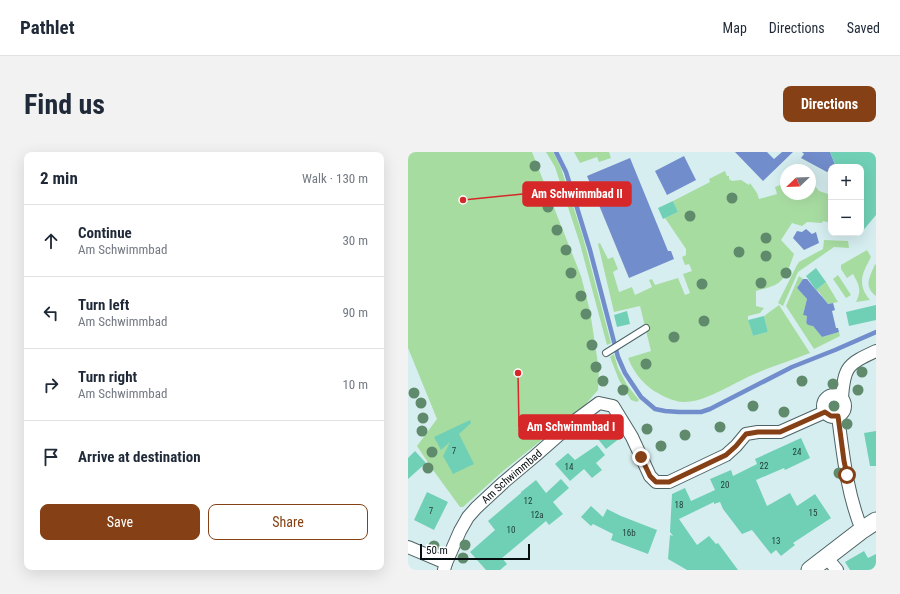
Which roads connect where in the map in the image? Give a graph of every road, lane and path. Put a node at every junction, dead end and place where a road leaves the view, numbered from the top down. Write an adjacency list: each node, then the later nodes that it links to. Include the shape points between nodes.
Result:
1 (646, 328): 3 (lane)
2 (876, 351): 4 (street, via 848,368)
3 (608, 352)
4 (842, 398): 5 (street, via 834,395 827,398 823,405); 6 (street, via 845,409)
5 (825, 412): 6 (street, via 831,416); 10 (street, Am Schwimmbad, via 780,432 746,434 726,455 669,482 656,482 650,476 613,406 599,403 576,420 476,508 460,531)
6 (838, 416): 7 (street, via 848,482 858,521)
7 (869, 525): 9 (street)
8 (408, 547): 10 (street)
9 (826, 557): 11 (street); 12 (street)
10 (445, 566)
11 (810, 570)
12 (837, 570)

